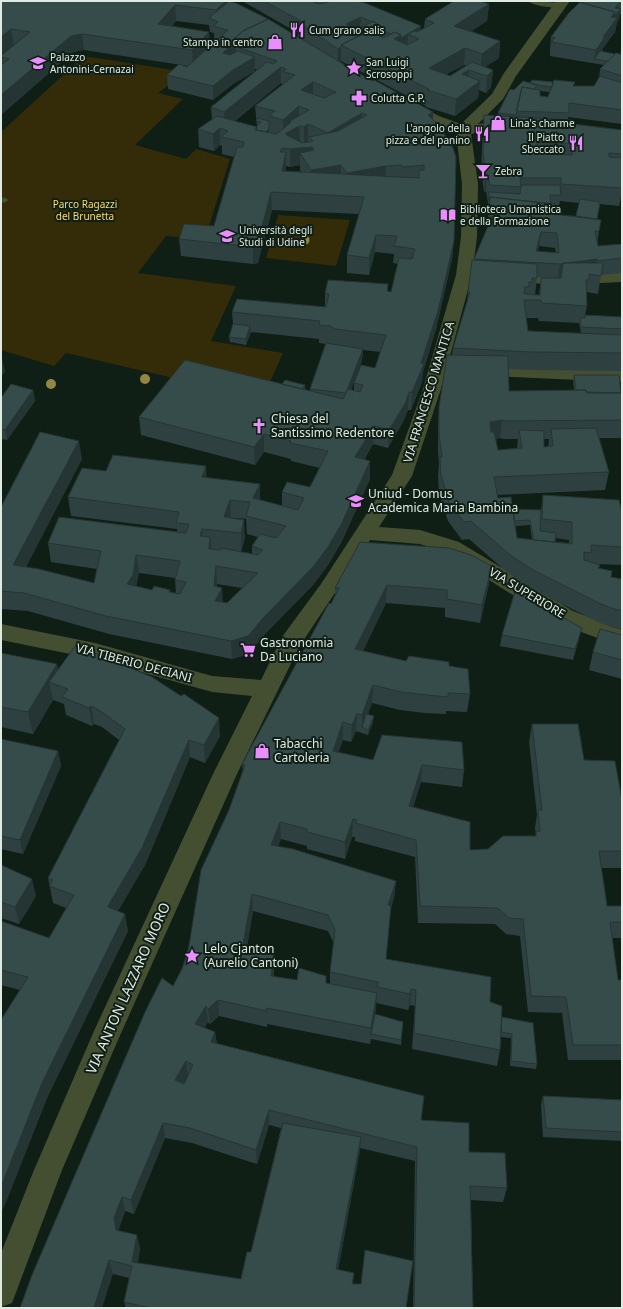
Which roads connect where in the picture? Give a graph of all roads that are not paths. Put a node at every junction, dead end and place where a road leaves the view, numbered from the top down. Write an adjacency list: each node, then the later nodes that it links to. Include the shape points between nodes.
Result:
1 (533, 1): 2 (lane)
2 (562, 3): 4 (street, via 509,76 498,96)
3 (396, 99): 4 (street, via 434,120)
4 (463, 130): 5 (street, via 488,127); 6 (street, VIA FRANCESCO MANTICA, via 470,184 469,237)
5 (528, 130)
6 (477, 276): 7 (street, via 559,280); 8 (street, VIA FRANCESCO MANTICA)
7 (622, 277)
8 (450, 370): 9 (street); 10 (street, VIA FRANCESCO MANTICA, via 418,434 402,476)
9 (622, 376)
10 (364, 533): 12 (street, VIA SUPERIORE, via 411,535 434,539 452,547 565,617); 13 (street, VIA FRANCESCO MANTICA, via 290,643)
11 (1, 632): 13 (street, VIA TIBERIO DECIANI, via 96,652 212,684)
12 (622, 639)
13 (267, 689): 14 (street, VIA ANTON LAZZARO MORO, via 191,846 104,1040 48,1170)
14 (1, 1292)

